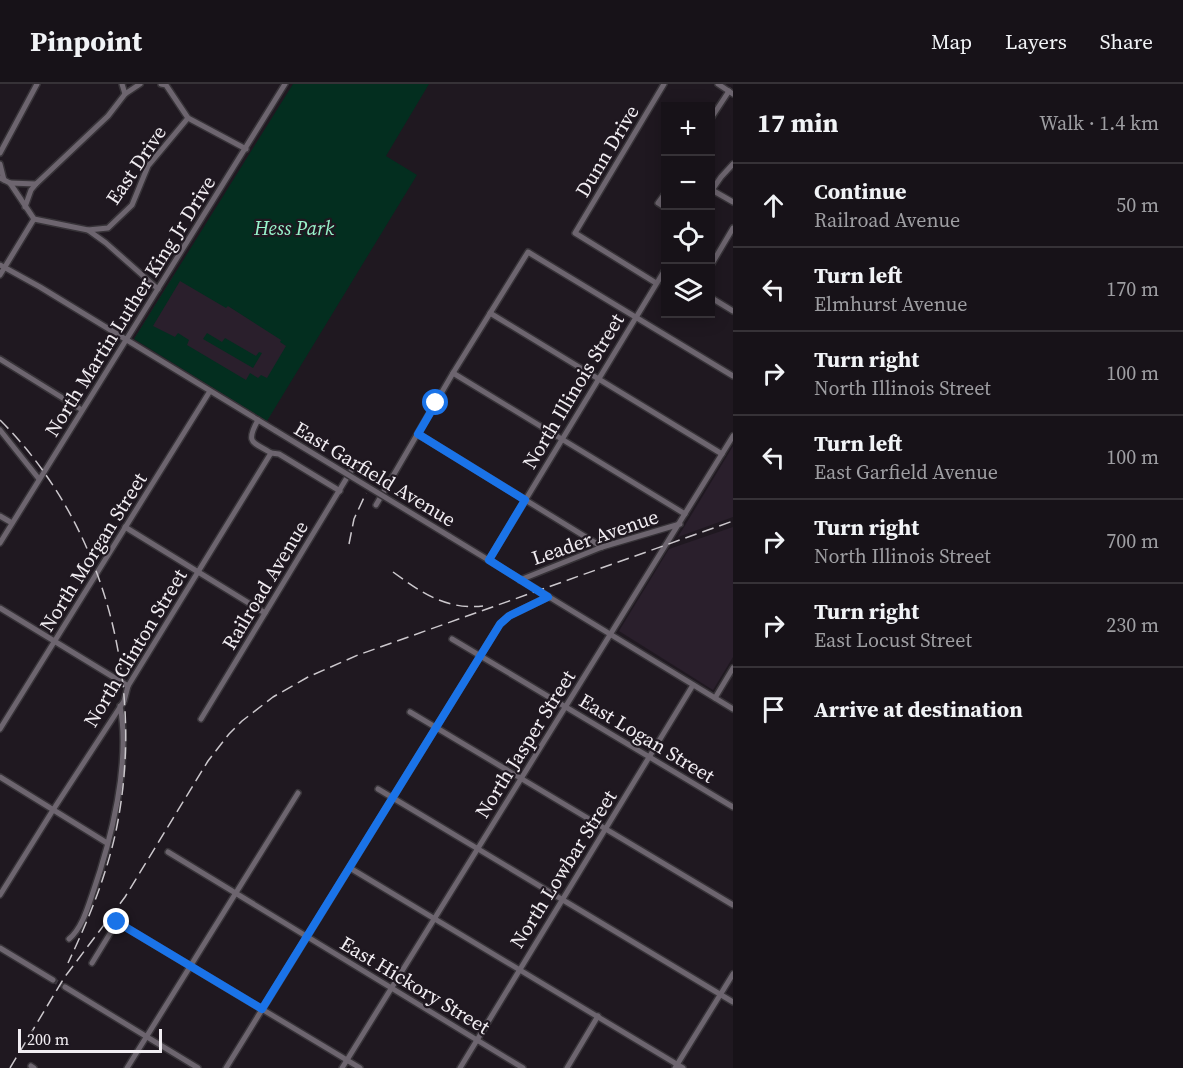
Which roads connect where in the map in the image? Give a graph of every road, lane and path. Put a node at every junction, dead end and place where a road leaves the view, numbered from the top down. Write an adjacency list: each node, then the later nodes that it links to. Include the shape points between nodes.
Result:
1 (38, 84): 13 (street)
2 (122, 84): 9 (street)
3 (140, 84): 9 (street)
4 (164, 84): 11 (street)
5 (664, 84): 31 (street, Dunn Drive, via 575,234)
6 (718, 84): 8 (street)
7 (281, 86): 12 (street, North Martin Luther King Jr Drive)
8 (731, 92): 10 (street)
9 (125, 94): 17 (street, via 108,116)
10 (715, 114)
11 (188, 118): 12 (street); 23 (street, East Drive, via 148,166 132,205)
12 (246, 149): 32 (street, North Martin Luther King Jr Drive)
13 (0, 153)
14 (0, 164): 16 (street)
15 (733, 164): 18 (street)
16 (5, 180): 17 (street); 21 (street)
17 (36, 184): 21 (street)
18 (715, 185)
19 (715, 193): 20 (street)
20 (733, 202)
21 (25, 207): 22 (street)
22 (34, 219): 25 (street); 28 (street)
23 (108, 228): 25 (street, East Drive); 26 (street, East Drive)
24 (733, 228): 27 (street)
25 (88, 230): 26 (street)
26 (106, 243): 32 (street)
27 (713, 264)
28 (2, 266): 29 (street); 37 (street, East Garfield Avenue)
29 (0, 274)
30 (661, 274): 31 (street, North Illinois Street)
31 (656, 282): 36 (street, North Illinois Street)
32 (158, 289): 37 (street, North Martin Luther King Jr Drive)
33 (715, 300): 34 (street)
34 (733, 311)
35 (490, 313): 36 (street, via 528,252); 39 (street); 41 (street)
36 (636, 316): 40 (street); 41 (street, North Illinois Street)
37 (126, 340): 42 (street, East Garfield Avenue); 43 (street, North Martin Luther King Jr Drive)
38 (0, 359): 43 (street)
39 (453, 374): 46 (street); 48 (street)
40 (733, 376)
41 (598, 378): 48 (street, North Illinois Street); 50 (street)
42 (210, 391): 44 (street, East Garfield Avenue); 60 (street, North Morgan Street)
43 (82, 410): 52 (street, North Martin Luther King Jr Drive)
44 (258, 420): 49 (street, via 253,441); 63 (street, East Garfield Avenue, bridge)
45 (0, 430): 52 (street)
46 (418, 434): 54 (street); 55 (street)
47 (733, 436): 50 (street, North Jasper Street)
48 (562, 440): 54 (street, North Illinois Street); 56 (street)
49 (271, 453): 53 (street); 64 (street, North Clinton Street)
50 (722, 454): 56 (street, North Jasper Street)
51 (354, 466): 53 (street, Railroad Avenue)
52 (39, 479): 58 (street, North Martin Luther King Jr Drive)
53 (340, 491): 68 (street, Railroad Avenue)
54 (525, 500): 62 (street); 63 (street, North Illinois Street)
55 (376, 505)
56 (685, 514): 59 (street, North Jasper Street)
57 (0, 516): 58 (street)
58 (12, 523): 61 (street, North Martin Luther King Jr Drive)
59 (680, 524): 62 (street, Leader Avenue); 69 (street, North Jasper Street)
60 (125, 527): 64 (street); 71 (street, North Morgan Street)
61 (0, 543)
62 (602, 547): 65 (street, Leader Avenue)
63 (489, 560): 65 (street, East Garfield Avenue)
64 (197, 572): 68 (street); 75 (street, North Clinton Street)
65 (520, 580): 66 (street, East Garfield Avenue)
66 (548, 597): 69 (street, East Garfield Avenue); 72 (street, via 509,616)
67 (0, 608): 71 (street)
68 (265, 613): 81 (street, Railroad Avenue)
69 (610, 635): 74 (street, East Garfield Avenue); 78 (street, North Jasper Street)
70 (452, 639): 72 (street, East Logan Street)
71 (56, 641): 75 (street); 83 (street, North Morgan Street)
72 (480, 656): 78 (street, East Logan Street); 82 (street)
73 (733, 668): 76 (street)
74 (693, 685): 76 (street, East Garfield Avenue); 84 (street, North Lowbar Street)
75 (128, 686): 77 (street, North Clinton Street)
76 (715, 698): 79 (street, East Garfield Avenue)
77 (120, 706): 91 (street, North Clinton Street); 93 (street, via 121,762)
78 (565, 707): 84 (street, East Logan Street); 86 (street, North Jasper Street)
79 (733, 709)
80 (410, 712): 82 (street)
81 (201, 718)
82 (436, 727): 86 (street); 89 (street)
83 (0, 729)
84 (650, 758): 90 (street, East Logan Street); 92 (street, North Lowbar Street)
85 (0, 777): 91 (street)
86 (522, 777): 92 (street); 94 (street, North Jasper Street)
87 (378, 789): 89 (street)
88 (298, 793): 97 (street)
89 (393, 798): 94 (street); 96 (street)
90 (733, 807)
91 (52, 810): 93 (street); 98 (street, North Clinton Street)
92 (606, 829): 99 (street, North Lowbar Street); 100 (street)
93 (107, 843): 103 (street, via 87,909)
94 (477, 849): 99 (street); 101 (street, North Jasper Street)
95 (168, 852): 97 (street, East Hickory Street)
96 (350, 868): 101 (street); 102 (street)
97 (236, 894): 102 (street, East Hickory Street); 106 (street)
98 (0, 895)
99 (562, 900): 107 (street, North Lowbar Street); 112 (street)
100 (733, 905)
101 (435, 919): 107 (street); 111 (street, North Jasper Street)
102 (307, 938): 111 (street, East Hickory Street); 114 (street)
103 (69, 939)
104 (0, 948): 109 (street)
105 (92, 963): 106 (street, via 117,922)
106 (190, 967): 114 (street); 116 (street)
107 (519, 969): 115 (street); 117 (street, North Lowbar Street)
108 (733, 974): 112 (street)
109 (53, 980)
110 (65, 987): 116 (street)
111 (392, 988): 117 (street, East Hickory Street); 118 (street, North Jasper Street)
112 (720, 995): 113 (street); 119 (street)
113 (733, 1002)
114 (262, 1009): 118 (street); 122 (street)
115 (598, 1016): 119 (street); 127 (street)
116 (147, 1036): 120 (street); 121 (street)
117 (476, 1040): 125 (street, North Lowbar Street); 126 (street, East Hickory Street)
118 (347, 1060): 123 (street, North Jasper Street); 124 (street)
119 (679, 1067)
120 (128, 1068)
121 (198, 1068)
122 (226, 1068)
123 (342, 1068)
124 (360, 1068)
125 (460, 1068)
126 (524, 1068)
127 (567, 1068)

